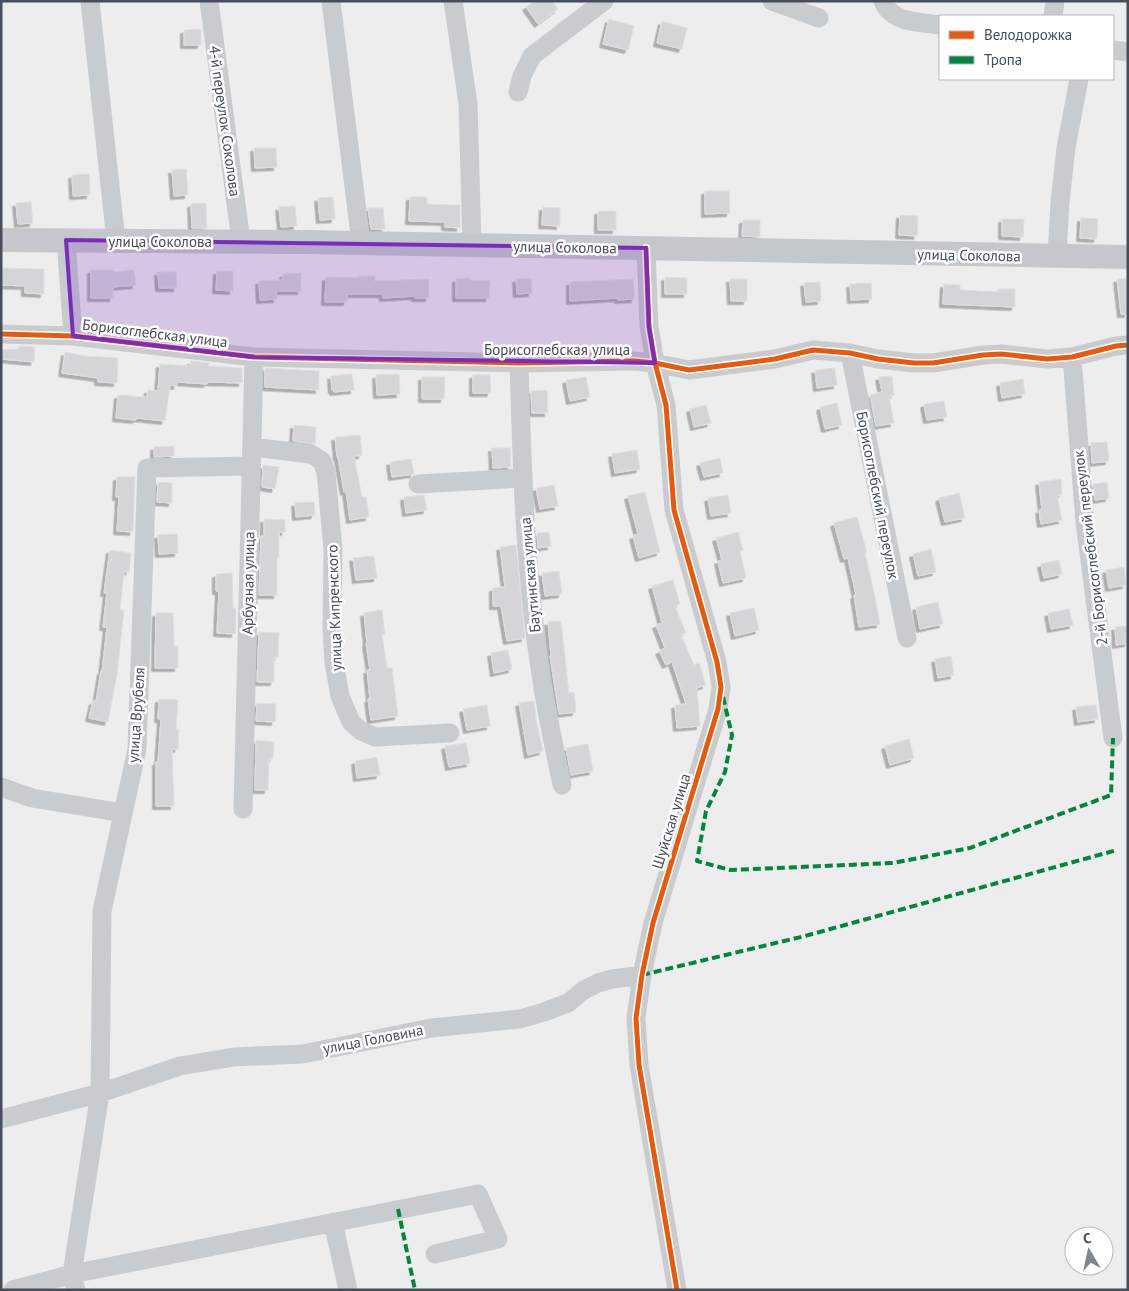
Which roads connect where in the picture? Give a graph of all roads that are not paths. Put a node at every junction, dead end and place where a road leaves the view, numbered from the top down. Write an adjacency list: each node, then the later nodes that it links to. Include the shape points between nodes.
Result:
1 (90, 1): 18 (street)
2 (209, 1): 19 (street, 4-й переулок Соколова)
3 (331, 1): 20 (street)
4 (453, 1): 21 (street, via 468,104)
5 (604, 1): 15 (street, via 532,56)
6 (772, 1): 10 (street)
7 (883, 1): 11 (street, via 886,8 902,20)
8 (1055, 1): 9 (street)
9 (1054, 15)
10 (819, 18)
11 (939, 25)
12 (1114, 50): 13 (street)
13 (1128, 52)
14 (1078, 80): 23 (street, via 1066,148)
15 (518, 92)
16 (1, 240): 17 (main road, улица Соколова)
17 (66, 240): 18 (main road, улица Соколова); 26 (street)
18 (116, 241): 19 (main road, улица Соколова)
19 (241, 241): 20 (main road, улица Соколова)
20 (361, 243): 21 (main road, улица Соколова)
21 (472, 245): 22 (main road, улица Соколова)
22 (646, 248): 23 (main road, улица Соколова); 32 (street, Шуйская улица, via 649,327)
23 (1057, 256): 24 (main road, улица Соколова)
24 (1128, 257)
25 (1, 334): 26 (street, Борисоглебская улица)
26 (73, 336): 29 (street, Борисоглебская улица)
27 (1128, 345): 30 (street, Борисоглебская улица)
28 (850, 353): 30 (street, Борисоглебская улица, via 914,363 1001,354 1047,359); 32 (street, Борисоглебская улица, via 813,350 775,359 689,370); 36 (street, Борисоглебский переулок)
29 (254, 357): 31 (street, Борисоглебская улица); 33 (street, Арбузная улица)
30 (1072, 357): 38 (street, 2-й Борисоглебский переулок, via 1085,522)
31 (519, 363): 32 (street, Борисоглебская улица); 34 (street, Баутинская улица)
32 (655, 363): 43 (street, Шуйская улица, via 666,405 674,510 720,687 718,709 653,923)
33 (251, 457): 37 (street, улица Кипренского, via 311,454 322,461 326,472 333,550 334,664 340,696 351,722 375,738); 41 (street, Арбузная улица); 42 (street, улица Врубеля, via 147,468 137,748)
34 (522, 478): 35 (street); 39 (street, Баутинская улица, via 537,646)
35 (418, 484)
36 (907, 638)
37 (450, 733)
38 (1113, 738)
39 (562, 785)
40 (1, 787): 42 (street, via 32,798)
41 (243, 809)
42 (123, 813): 44 (street, улица Врубеля, via 102,911)
43 (642, 976): 44 (street, улица Головина, via 598,983 568,1003 520,1019 431,1028 303,1054 234,1057 180,1066); 51 (street, Шуйская улица, via 636,1018 639,1065)
44 (100, 1093): 45 (street, улица Головина); 48 (street, улица Врубеля)
45 (1, 1119)
46 (333, 1222): 47 (street, via 478,1194 498,1239); 48 (street); 50 (street)
47 (435, 1254)
48 (74, 1282): 49 (street)
49 (13, 1290)
50 (348, 1290)
51 (678, 1290)

